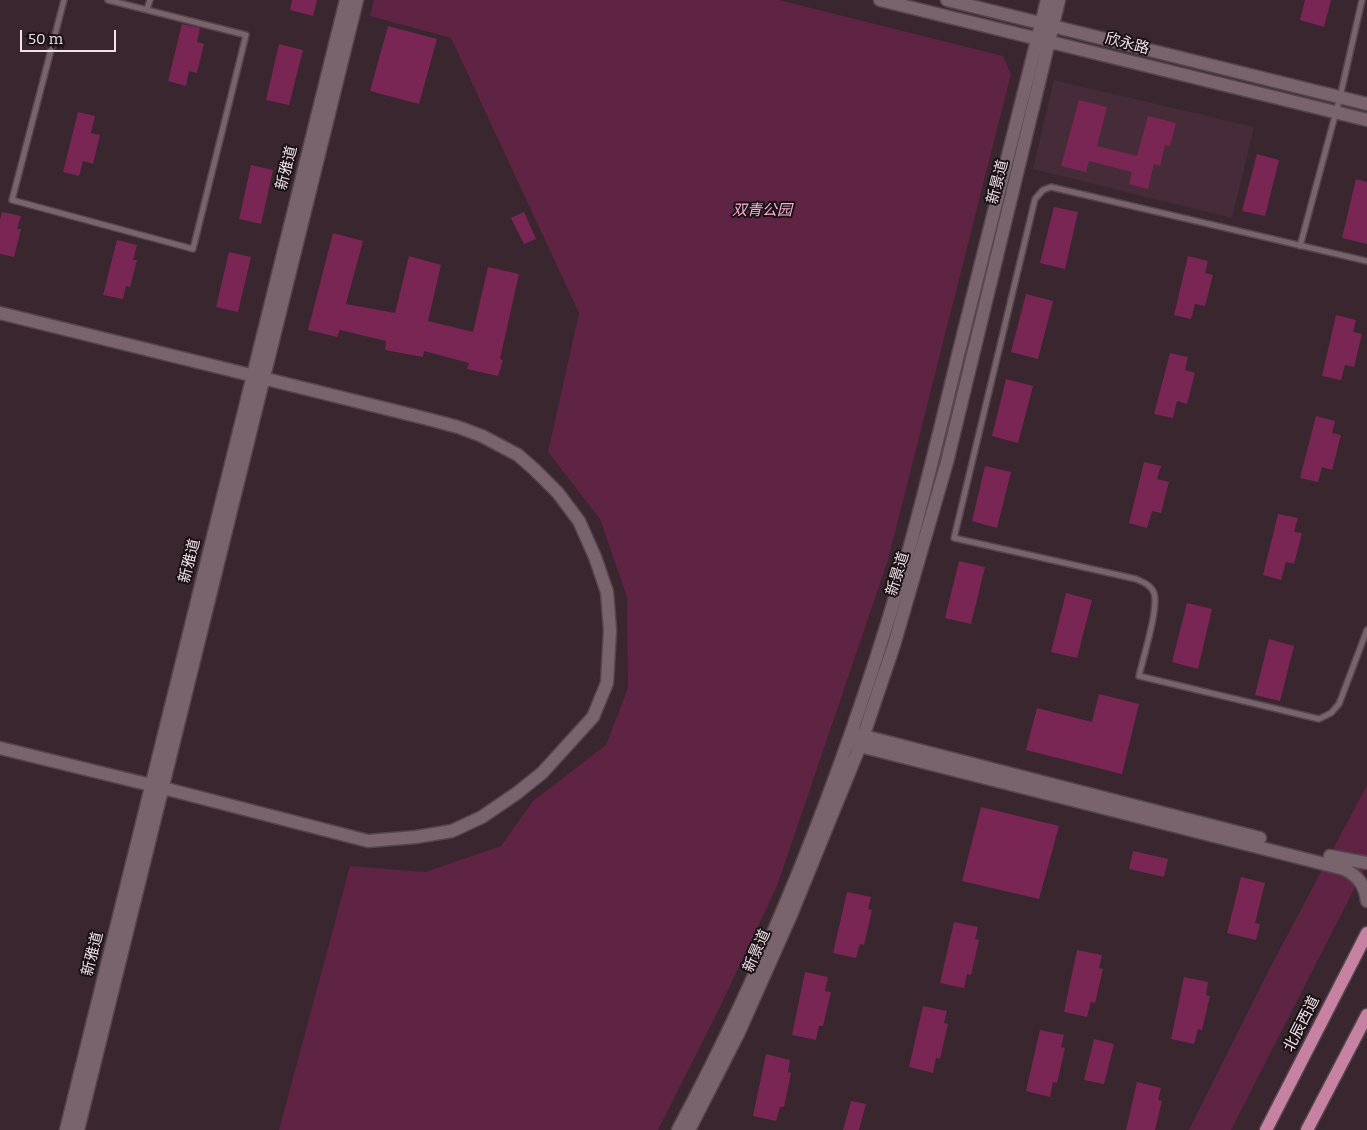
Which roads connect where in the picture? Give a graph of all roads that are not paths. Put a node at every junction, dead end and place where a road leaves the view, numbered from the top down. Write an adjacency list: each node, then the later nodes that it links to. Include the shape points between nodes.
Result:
1 (64, 0): 11 (lane, via 12,200 193,249 246,35)
2 (108, 0): 11 (lane)
3 (150, 0): 11 (lane)
4 (346, 0): 21 (street, 新雅道)
5 (356, 0): 21 (street, 新雅道)
6 (880, 0): 13 (street, 欣永路)
7 (947, 0): 12 (street, 欣永路)
8 (1047, 0): 12 (street, 新景道)
9 (1059, 0): 12 (street, 新景道)
10 (1362, 0): 14 (lane)
11 (148, 9)
12 (1047, 25): 13 (street, 新景道); 14 (street, 欣永路)
13 (1043, 40): 16 (street, 欣永路); 23 (street, 新景道, via 947,462 894,645)
14 (1340, 97): 15 (street, 欣永路); 16 (lane)
15 (1367, 104)
16 (1336, 112): 17 (street, 欣永路); 18 (lane)
17 (1367, 120)
18 (1300, 246): 19 (lane); 22 (lane, via 1052,187 1043,190 1035,199 954,538 1136,579 1148,585 1154,593 1155,607 1139,676 1319,719 1339,704)
19 (1367, 262)
20 (0, 314): 21 (street)
21 (258, 377): 25 (street, 新雅道); 25 (street, via 458,427 518,455 558,493 580,522 595,557 607,592 610,630 607,682 593,717 542,774 482,817 452,831 368,841)
22 (1367, 630)
23 (855, 740): 26 (street, via 1342,860); 27 (street, via 1344,868 1361,881); 32 (street, 新景道, via 705,1080); 33 (street, 新景道, via 791,915 739,1032)
24 (0, 748): 25 (street)
25 (157, 787): 30 (street, 新雅道); 31 (street, 新雅道)
26 (1367, 863)
27 (1367, 902)
28 (1366, 932): 34 (main road, 北辰西道)
29 (1367, 1015): 35 (main road)
30 (66, 1130)
31 (78, 1130)
32 (678, 1130)
33 (689, 1130)
34 (1266, 1130)
35 (1306, 1130)

